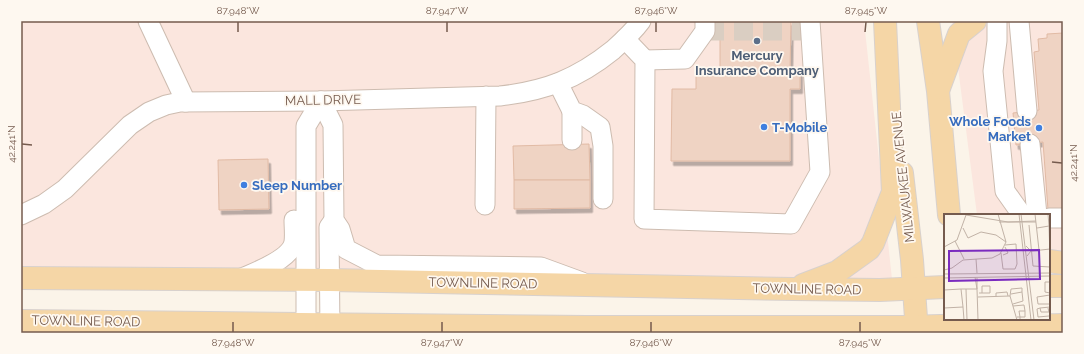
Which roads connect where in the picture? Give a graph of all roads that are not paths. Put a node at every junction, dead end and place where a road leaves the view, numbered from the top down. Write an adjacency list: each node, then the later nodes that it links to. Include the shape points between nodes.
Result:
1 (148, 21): 16 (street)
2 (641, 21): 10 (street, MALL DRIVE)
3 (810, 21): 11 (street, via 820,172 791,224 644,219)
4 (885, 21): 42 (main road, MILWAUKEE AVENUE); 44 (main road, via 893,192 869,249 836,272)
5 (928, 21): 13 (main road)
6 (975, 21): 13 (main road, via 959,34)
7 (997, 21): 27 (street, via 993,71 1005,191)
8 (1019, 21): 18 (street)
9 (705, 26): 11 (street, via 686,59)
10 (625, 39): 11 (street); 12 (street, MALL DRIVE, via 578,75)
11 (645, 60)
12 (558, 83): 14 (street, MALL DRIVE, via 520,94); 17 (street)
13 (938, 91): 22 (main road)
14 (486, 96): 15 (street, MALL DRIVE); 24 (street)
15 (321, 101): 16 (street, MALL DRIVE); 21 (street, via 306,126); 32 (street, via 333,125)
16 (186, 102): 29 (street, MALL DRIVE, via 166,105 146,114 130,125 64,189 44,204)
17 (572, 111): 19 (street); 23 (street, via 584,115 600,127 603,146)
18 (1027, 111)
19 (572, 140)
20 (1030, 144): 28 (street)
21 (306, 150): 36 (street, via 295,167 294,243 288,253 278,260); 37 (street)
22 (947, 186): 25 (main road); 26 (main road)
23 (603, 199)
24 (485, 204)
25 (949, 214)
26 (960, 214)
27 (1021, 214)
28 (1037, 214)
29 (21, 215)
30 (1050, 218): 31 (street)
31 (1063, 218)
32 (334, 220): 38 (street, via 329,227); 39 (street, via 346,248 377,265 542,267)
33 (1050, 261): 34 (main road)
34 (1063, 263)
35 (21, 278): 36 (main road, TOWNLINE ROAD)
36 (239, 280): 37 (main road, TOWNLINE ROAD)
37 (306, 280): 38 (main road, TOWNLINE ROAD); 48 (street)
38 (330, 280): 39 (main road, TOWNLINE ROAD); 49 (street)
39 (592, 285): 44 (main road, TOWNLINE ROAD)
40 (1050, 286): 41 (main road)
41 (1063, 286)
42 (914, 288): 43 (main road, TOWNLINE ROAD); 44 (main road, TOWNLINE ROAD); 51 (main road, MILWAUKEE AVENUE)
43 (944, 288)
44 (792, 289)
45 (28, 321): 48 (main road, TOWNLINE ROAD); 52 (street, via 46,327)
46 (1063, 325): 50 (main road, TOWNLINE ROAD)
47 (954, 326): 50 (main road, TOWNLINE ROAD); 51 (main road, TOWNLINE ROAD)
48 (305, 328): 49 (main road, TOWNLINE ROAD)
49 (330, 328): 51 (main road, TOWNLINE ROAD)
50 (1017, 329)
51 (917, 330)
52 (212, 333)

